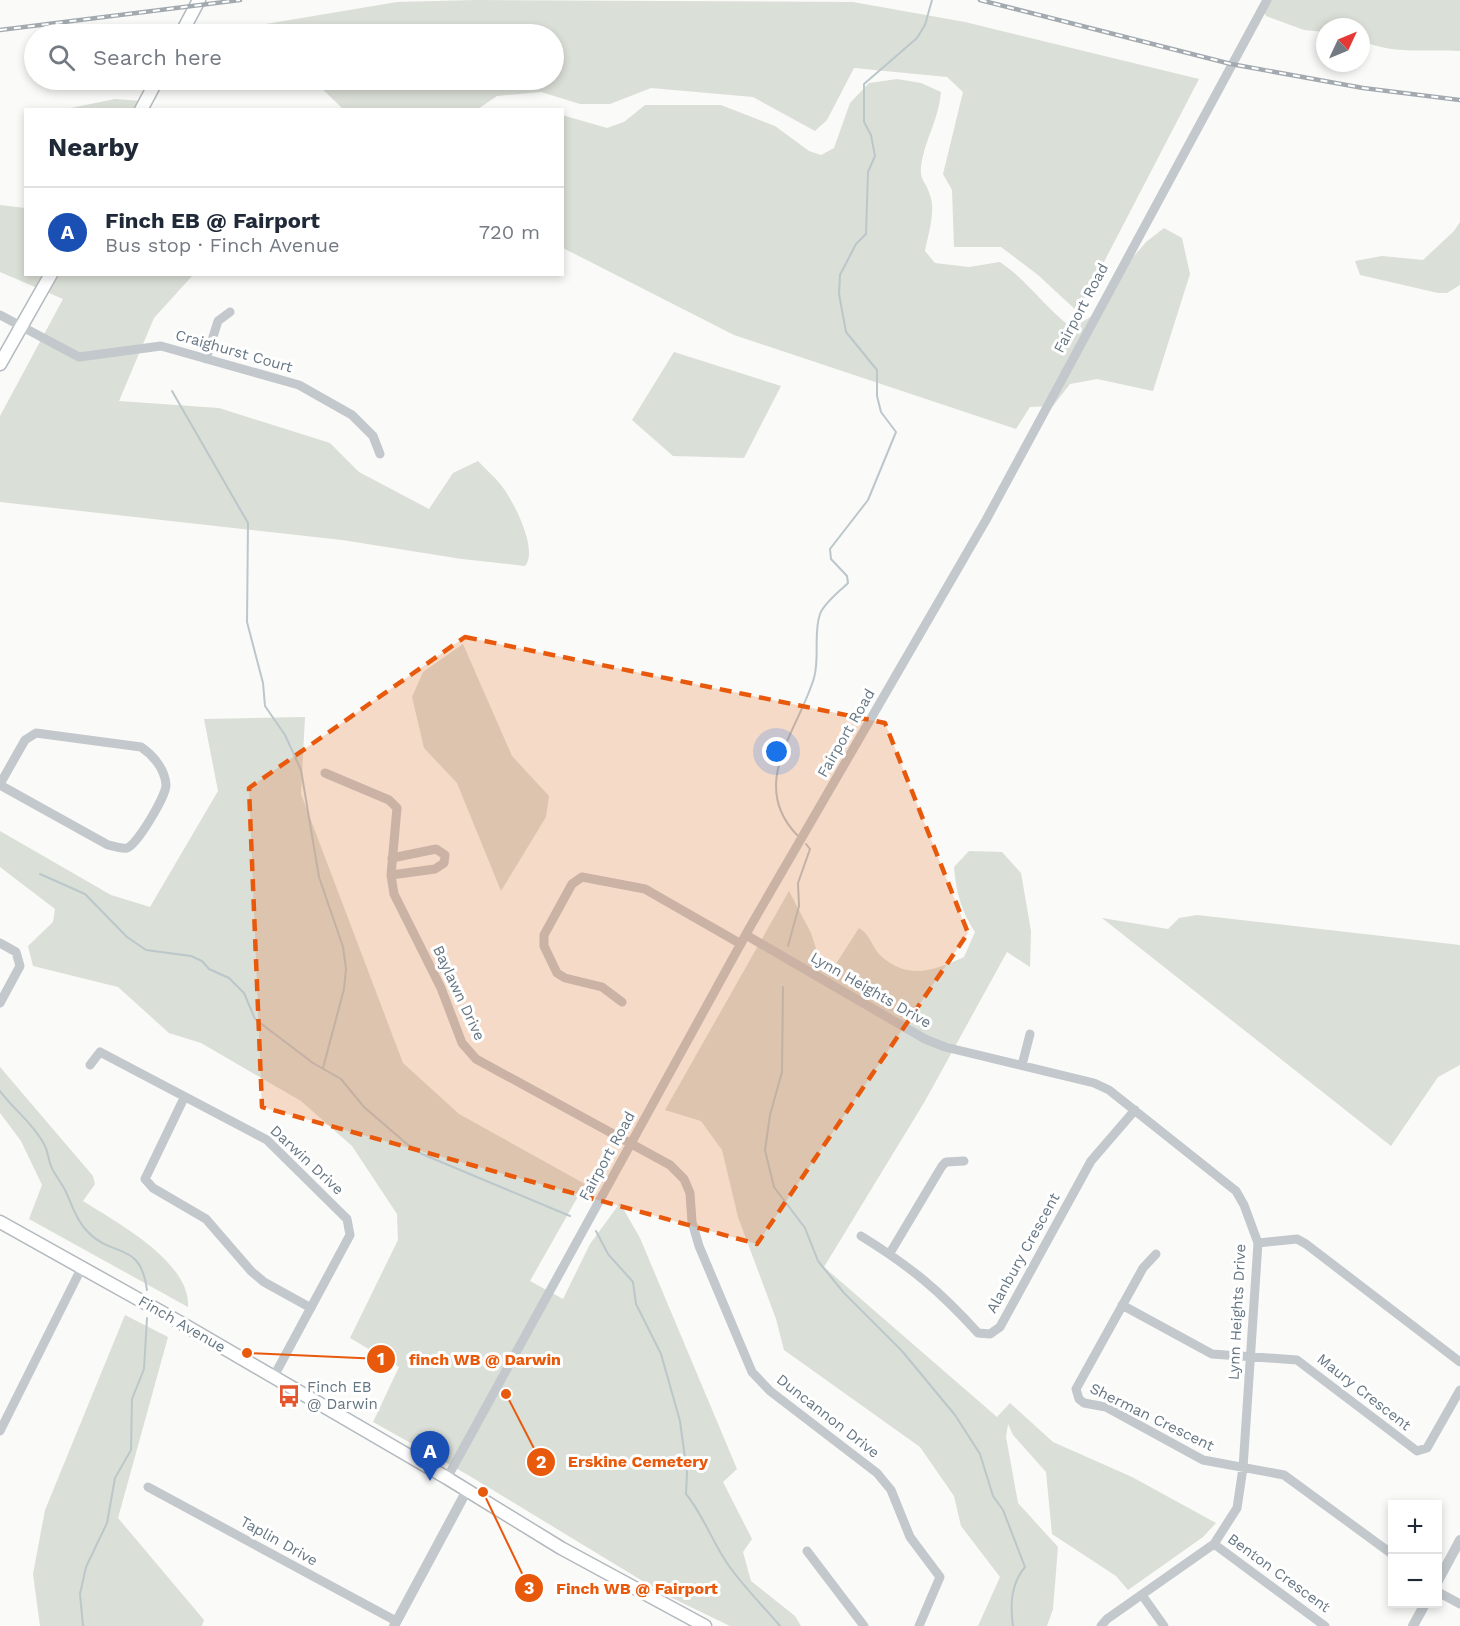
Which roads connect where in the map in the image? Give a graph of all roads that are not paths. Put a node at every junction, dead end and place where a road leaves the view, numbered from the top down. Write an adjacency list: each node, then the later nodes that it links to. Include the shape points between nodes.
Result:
1 (199, 0): 3 (main road)
2 (1267, 0): 17 (street, Fairport Road, via 986,520)
3 (186, 24)
4 (152, 90): 5 (main road)
5 (142, 108)
6 (50, 276): 9 (main road)
7 (231, 312): 10 (street, via 218,321)
8 (0, 315): 9 (street, Craighurst Court)
9 (22, 327): 10 (street, Craighurst Court, via 79,357 155,346); 11 (main road)
10 (207, 359): 12 (street, Craighurst Court, via 316,393 345,410 374,436)
11 (0, 364)
12 (380, 454)
13 (325, 773): 15 (street, Baylawn Drive, via 389,800 397,808)
14 (0, 785): 14 (street, via 108,845 127,848 135,842 165,793 166,784 154,755 141,747 36,733 25,740)
15 (392, 858): 16 (street, Baylawn Drive); 16 (street, via 436,849 445,855 444,863 435,869)
16 (391, 875): 26 (street, Baylawn Drive, via 394,894 441,988 462,1043 476,1059)
17 (743, 940): 19 (street, Lynn Heights Drive, via 645,889 582,877 572,885 544,935 544,946 557,972 565,978 602,987); 23 (street, Lynn Heights Drive, via 925,1039); 26 (street, Fairport Road)
18 (0, 943): 20 (street, via 16,951 20,966)
19 (622, 1002)
20 (0, 1003)
21 (1029, 1034): 23 (street)
22 (90, 1065): 24 (street, Darwin Drive, via 100,1052)
23 (1022, 1065): 25 (street, Lynn Heights Drive, via 1094,1083)
24 (184, 1098): 35 (street, via 145,1179 153,1188 206,1219 264,1282); 35 (street, Darwin Drive, via 267,1140 347,1219 350,1235)
25 (1135, 1110): 30 (street, Lynn Heights Drive, via 1236,1191); 31 (street, Alanbury Crescent, via 1091,1161 1000,1327 990,1334 978,1333 942,1293)
26 (630, 1144): 42 (street, Fairport Road); 57 (street, Duncannon Drive, via 670,1165 684,1179 699,1246 752,1372 770,1391 877,1473 891,1490 910,1537 940,1577)
27 (964, 1161): 31 (street, via 946,1162 942,1166)
28 (0, 1222): 33 (main road, Finch Avenue)
29 (861, 1236): 31 (street, Alanbury Crescent)
30 (1258, 1243): 36 (street, Lynn Heights Drive); 37 (street, via 1297,1239 1306,1244)
31 (890, 1253)
32 (1156, 1254): 34 (street, via 1143,1268)
33 (82, 1267): 38 (main road, Finch Avenue); 40 (street)
34 (1122, 1305): 36 (street, via 1212,1354); 41 (street, Sherman Crescent, via 1076,1389 1079,1399 1106,1407 1203,1460)
35 (311, 1308): 38 (street, Darwin Drive)
36 (1251, 1358): 39 (street, Maury Crescent, via 1297,1360 1417,1451 1427,1448); 41 (street, Lynn Heights Drive)
37 (1460, 1362)
38 (273, 1378): 42 (main road, Finch Avenue)
39 (1460, 1390)
40 (0, 1430)
41 (1243, 1468): 46 (street, Lynn Heights Drive, via 1238,1508); 48 (street, via 1284,1475)
42 (447, 1478): 44 (main road, Finch Avenue)
43 (148, 1487): 54 (street, Taplin Drive)
44 (466, 1492): 54 (street); 55 (main road, Finch Avenue)
45 (1460, 1540): 49 (street)
46 (1214, 1545): 50 (street, Lynn Heights Drive); 60 (street, Benton Crescent)
47 (807, 1551): 56 (street)
48 (1388, 1551)
49 (1442, 1572)
50 (1142, 1595): 58 (street, Lynn Heights Drive); 59 (street)
51 (1442, 1595): 52 (street)
52 (1460, 1604)
53 (1423, 1608): 61 (street)
54 (395, 1623)
55 (700, 1625)
56 (864, 1626)
57 (919, 1626)
58 (1101, 1626)
59 (1164, 1626)
60 (1325, 1626)
61 (1413, 1626)

